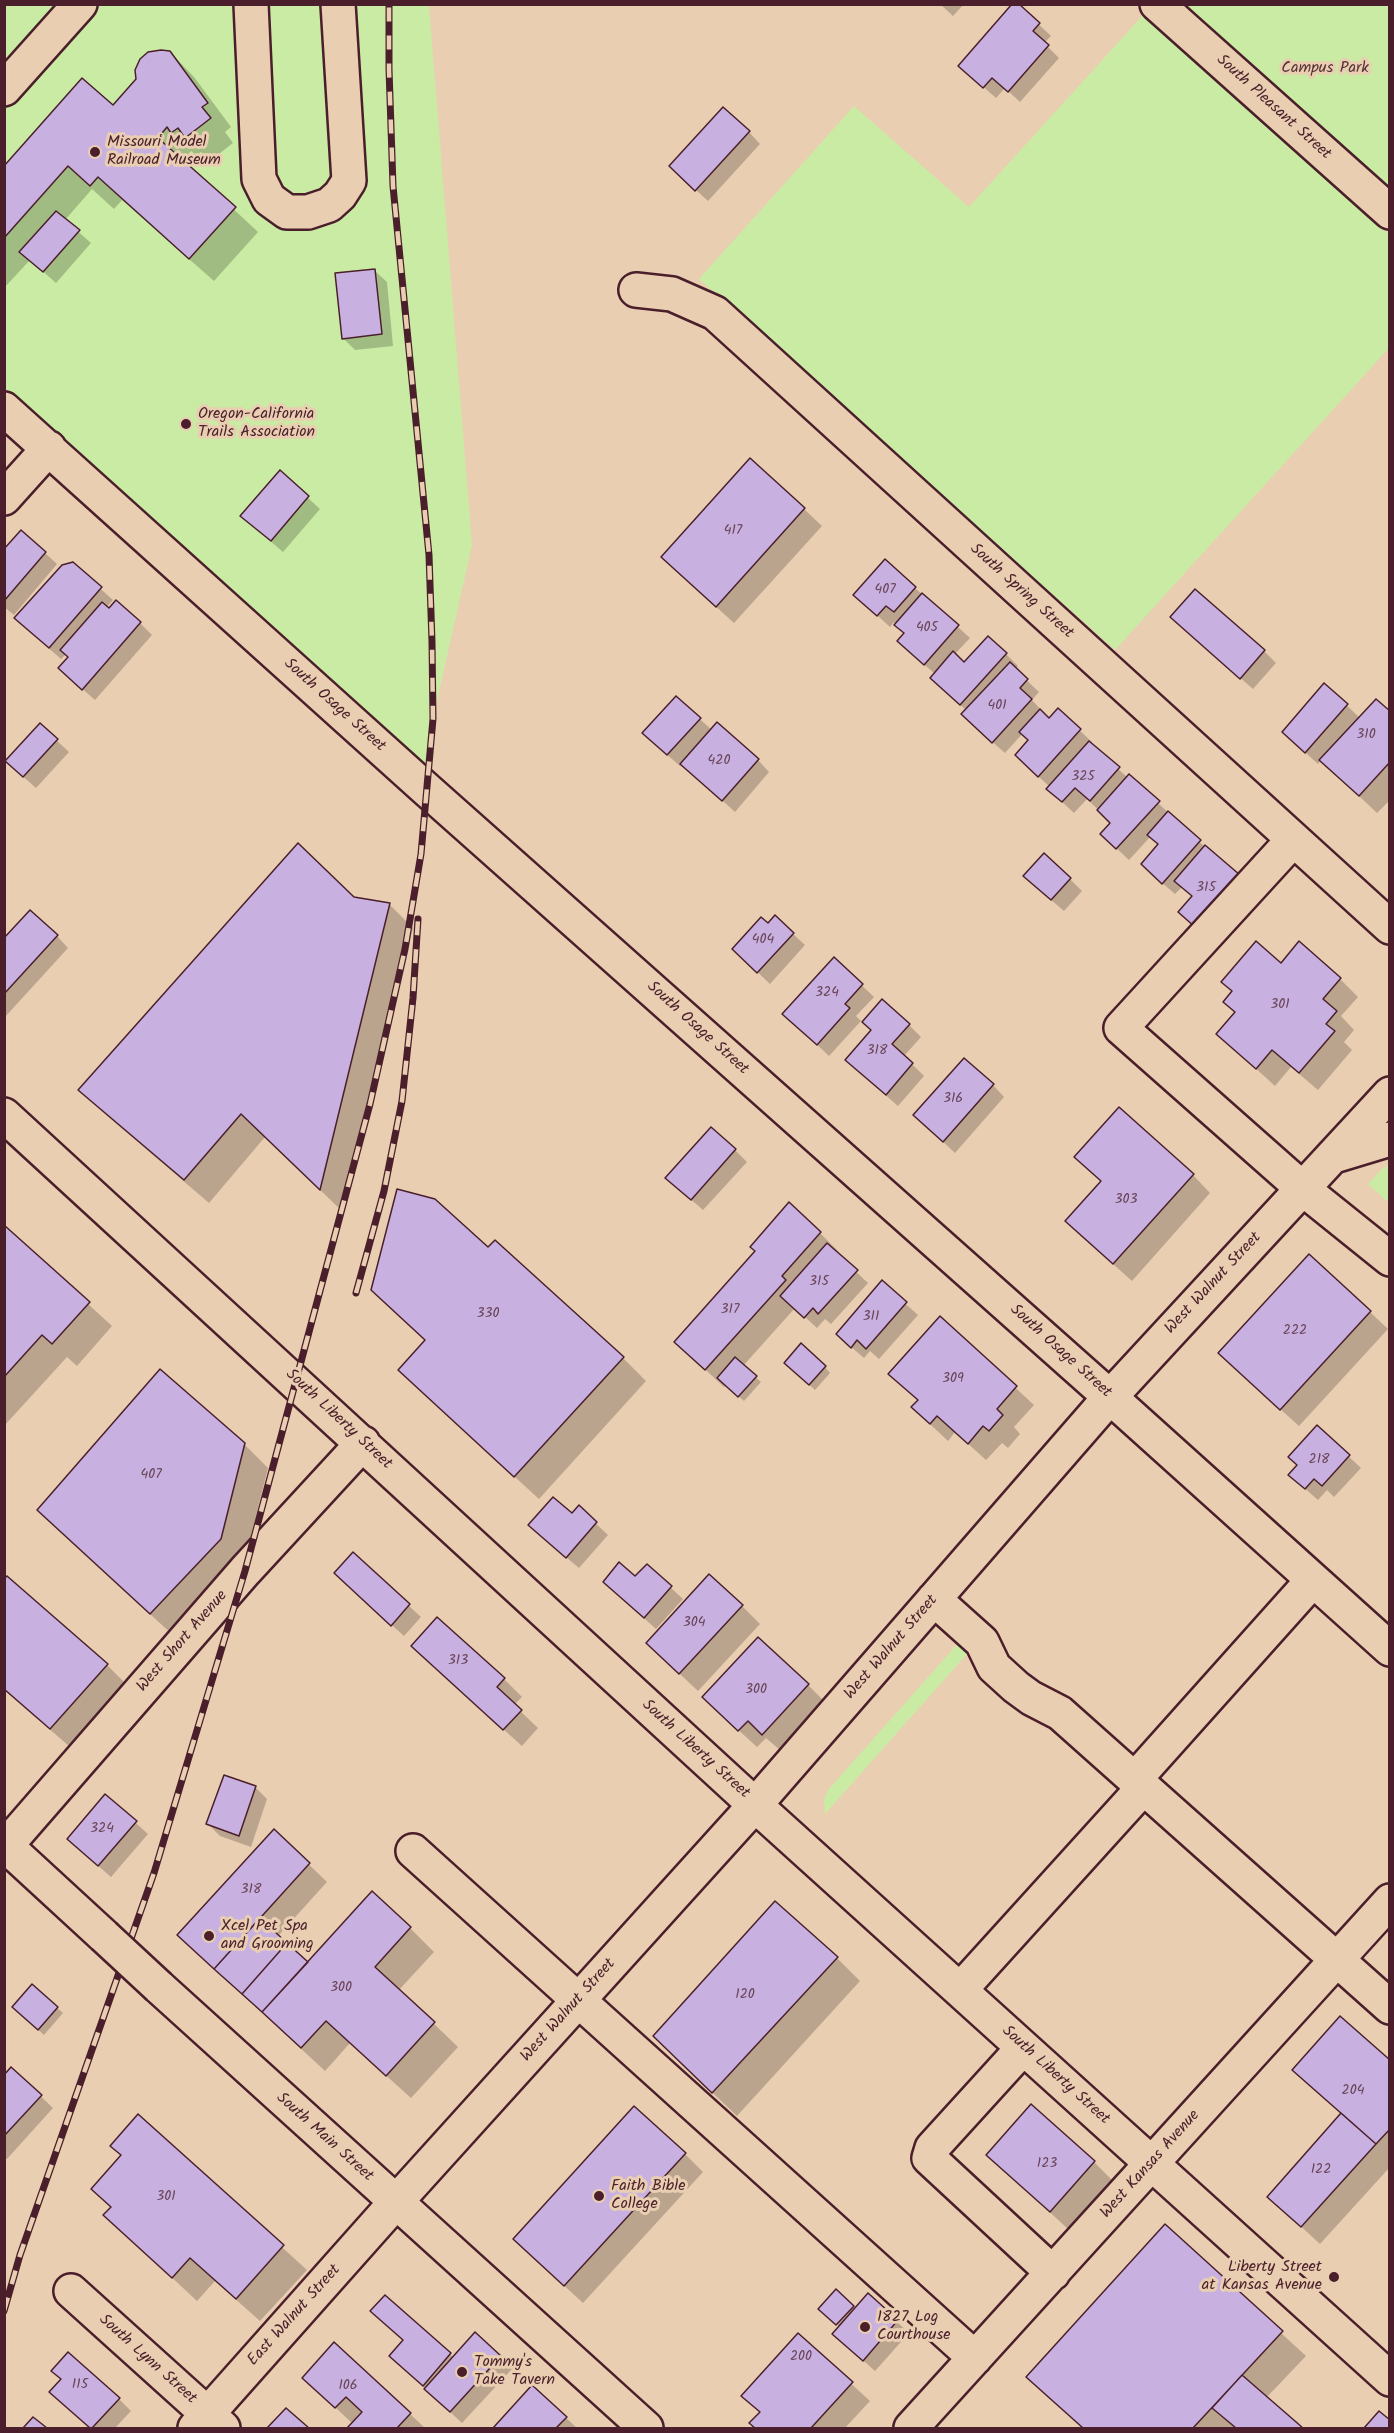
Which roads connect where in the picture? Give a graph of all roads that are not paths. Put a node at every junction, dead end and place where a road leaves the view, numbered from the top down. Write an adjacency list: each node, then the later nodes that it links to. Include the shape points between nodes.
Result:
1 (80, 4): 5 (street)
2 (251, 4): 3 (street, via 259,179 269,200 287,212 309,212 329,205 349,181)
3 (338, 4)
4 (1157, 4): 6 (street, South Pleasant Street)
5 (4, 89)
6 (1389, 212)
7 (636, 290): 11 (street, South Spring Street, via 672,294 715,313)
8 (4, 409): 9 (street, South Osage Street)
9 (49, 448): 10 (street); 19 (street, South Osage Street)
10 (4, 498)
11 (1293, 840): 12 (street, South Spring Street); 17 (street, via 1121,1028)
12 (1389, 927)
13 (1389, 1094): 16 (street, West Walnut Street)
14 (4, 1115): 20 (street, South Liberty Street)
15 (1389, 1139): 16 (street)
16 (1334, 1156): 17 (street, West Walnut Street)
17 (1302, 1189): 18 (street); 19 (street, West Walnut Street)
18 (1389, 1259)
19 (1110, 1397): 21 (street, South Osage Street); 22 (street, West Walnut Street)
20 (363, 1443): 25 (street, South Liberty Street); 26 (street, West Short Avenue, via 244,1571)
21 (1313, 1580): 23 (street, South Osage Street); 24 (street)
22 (934, 1599): 24 (street, via 982,1642 994,1667 1016,1687 1060,1713); 25 (street, West Walnut Street)
23 (1389, 1649)
24 (1139, 1783): 29 (street); 30 (street)
25 (755, 1805): 30 (street, South Liberty Street); 31 (street, West Walnut Street)
26 (5, 1846): 35 (street, South Main Street, bridge)
27 (413, 1851): 31 (street)
28 (1389, 1901): 29 (street, West Kansas Avenue)
29 (1336, 1960): 32 (street); 34 (street, West Kansas Avenue)
30 (960, 1990): 33 (street, South Liberty Street)
31 (579, 2001): 35 (street, West Walnut Street); 38 (street)
32 (1389, 2007)
33 (1023, 2048): 34 (street, South Liberty Street); 36 (street, via 932,2148 929,2158)
34 (1152, 2164): 36 (street, West Kansas Avenue); 39 (street, South Liberty Street)
35 (396, 2203): 40 (street, East Walnut Street); 41 (street, South Main Street)
36 (1053, 2273): 38 (street, West Kansas Avenue)
37 (71, 2291): 40 (street, South Lynn Street)
38 (975, 2358): 42 (street, West Kansas Avenue)
39 (1389, 2379)
40 (209, 2424)
41 (646, 2428)
42 (911, 2428)

